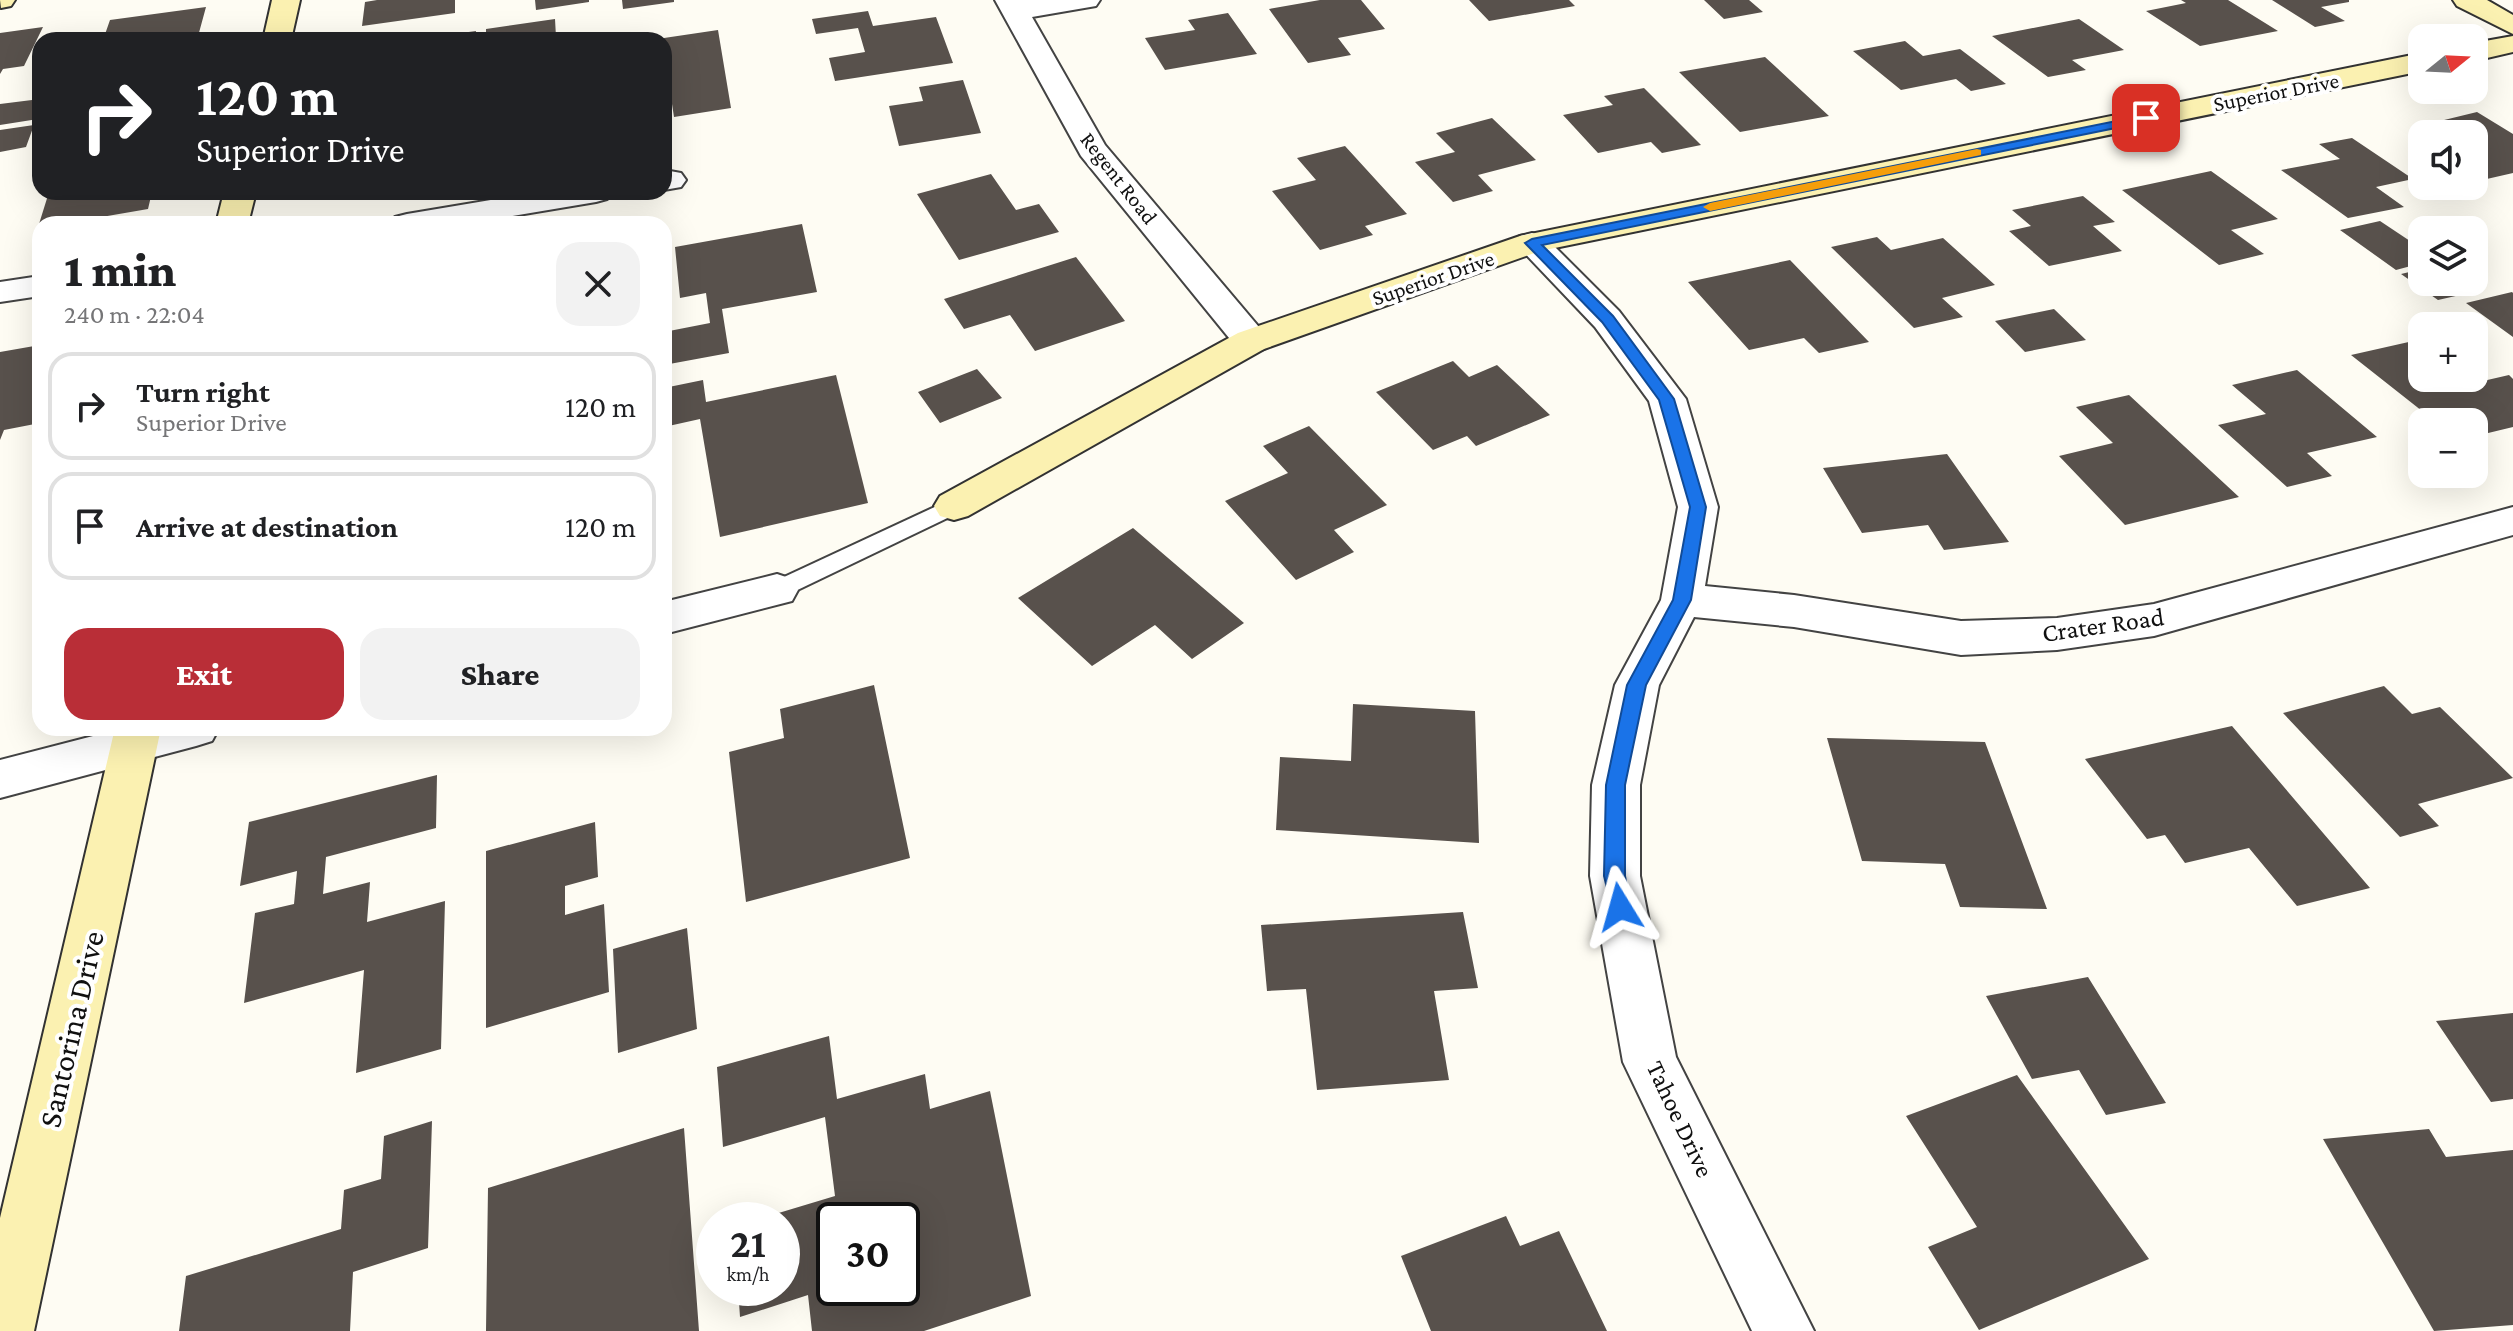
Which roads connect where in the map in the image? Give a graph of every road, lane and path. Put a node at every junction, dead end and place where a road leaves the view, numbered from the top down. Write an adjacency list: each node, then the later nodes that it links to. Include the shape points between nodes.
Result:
1 (286, 0): 6 (street)
2 (1086, 0): 4 (street)
3 (2467, 0): 5 (street)
4 (1012, 6): 15 (street, Regent Road, via 1092,149)
5 (2513, 26)
6 (279, 32)
7 (2513, 44): 8 (street)
8 (2488, 49)
9 (2408, 65): 12 (street, Superior Drive)
10 (549, 200): 11 (street)
11 (454, 216)
12 (1532, 243): 15 (street, Superior Drive); 19 (street, Tahoe Drive, via 1607,319 1667,399 1698,507)
13 (32, 287): 14 (street)
14 (0, 292)
15 (1251, 341): 16 (street, Superior Drive)
16 (954, 506): 18 (lane)
17 (2513, 521): 19 (street, Crater Road, via 2154,620 2057,634 1961,638 1794,611)
18 (777, 590): 20 (street)
19 (1682, 600): 25 (street, Tahoe Drive, via 1637,685 1616,785 1615,876 1650,1062)
20 (672, 616)
21 (133, 736): 23 (street)
22 (136, 736): 24 (street, Santorina Drive)
23 (0, 779)
24 (4, 1331)
25 (1784, 1331)

